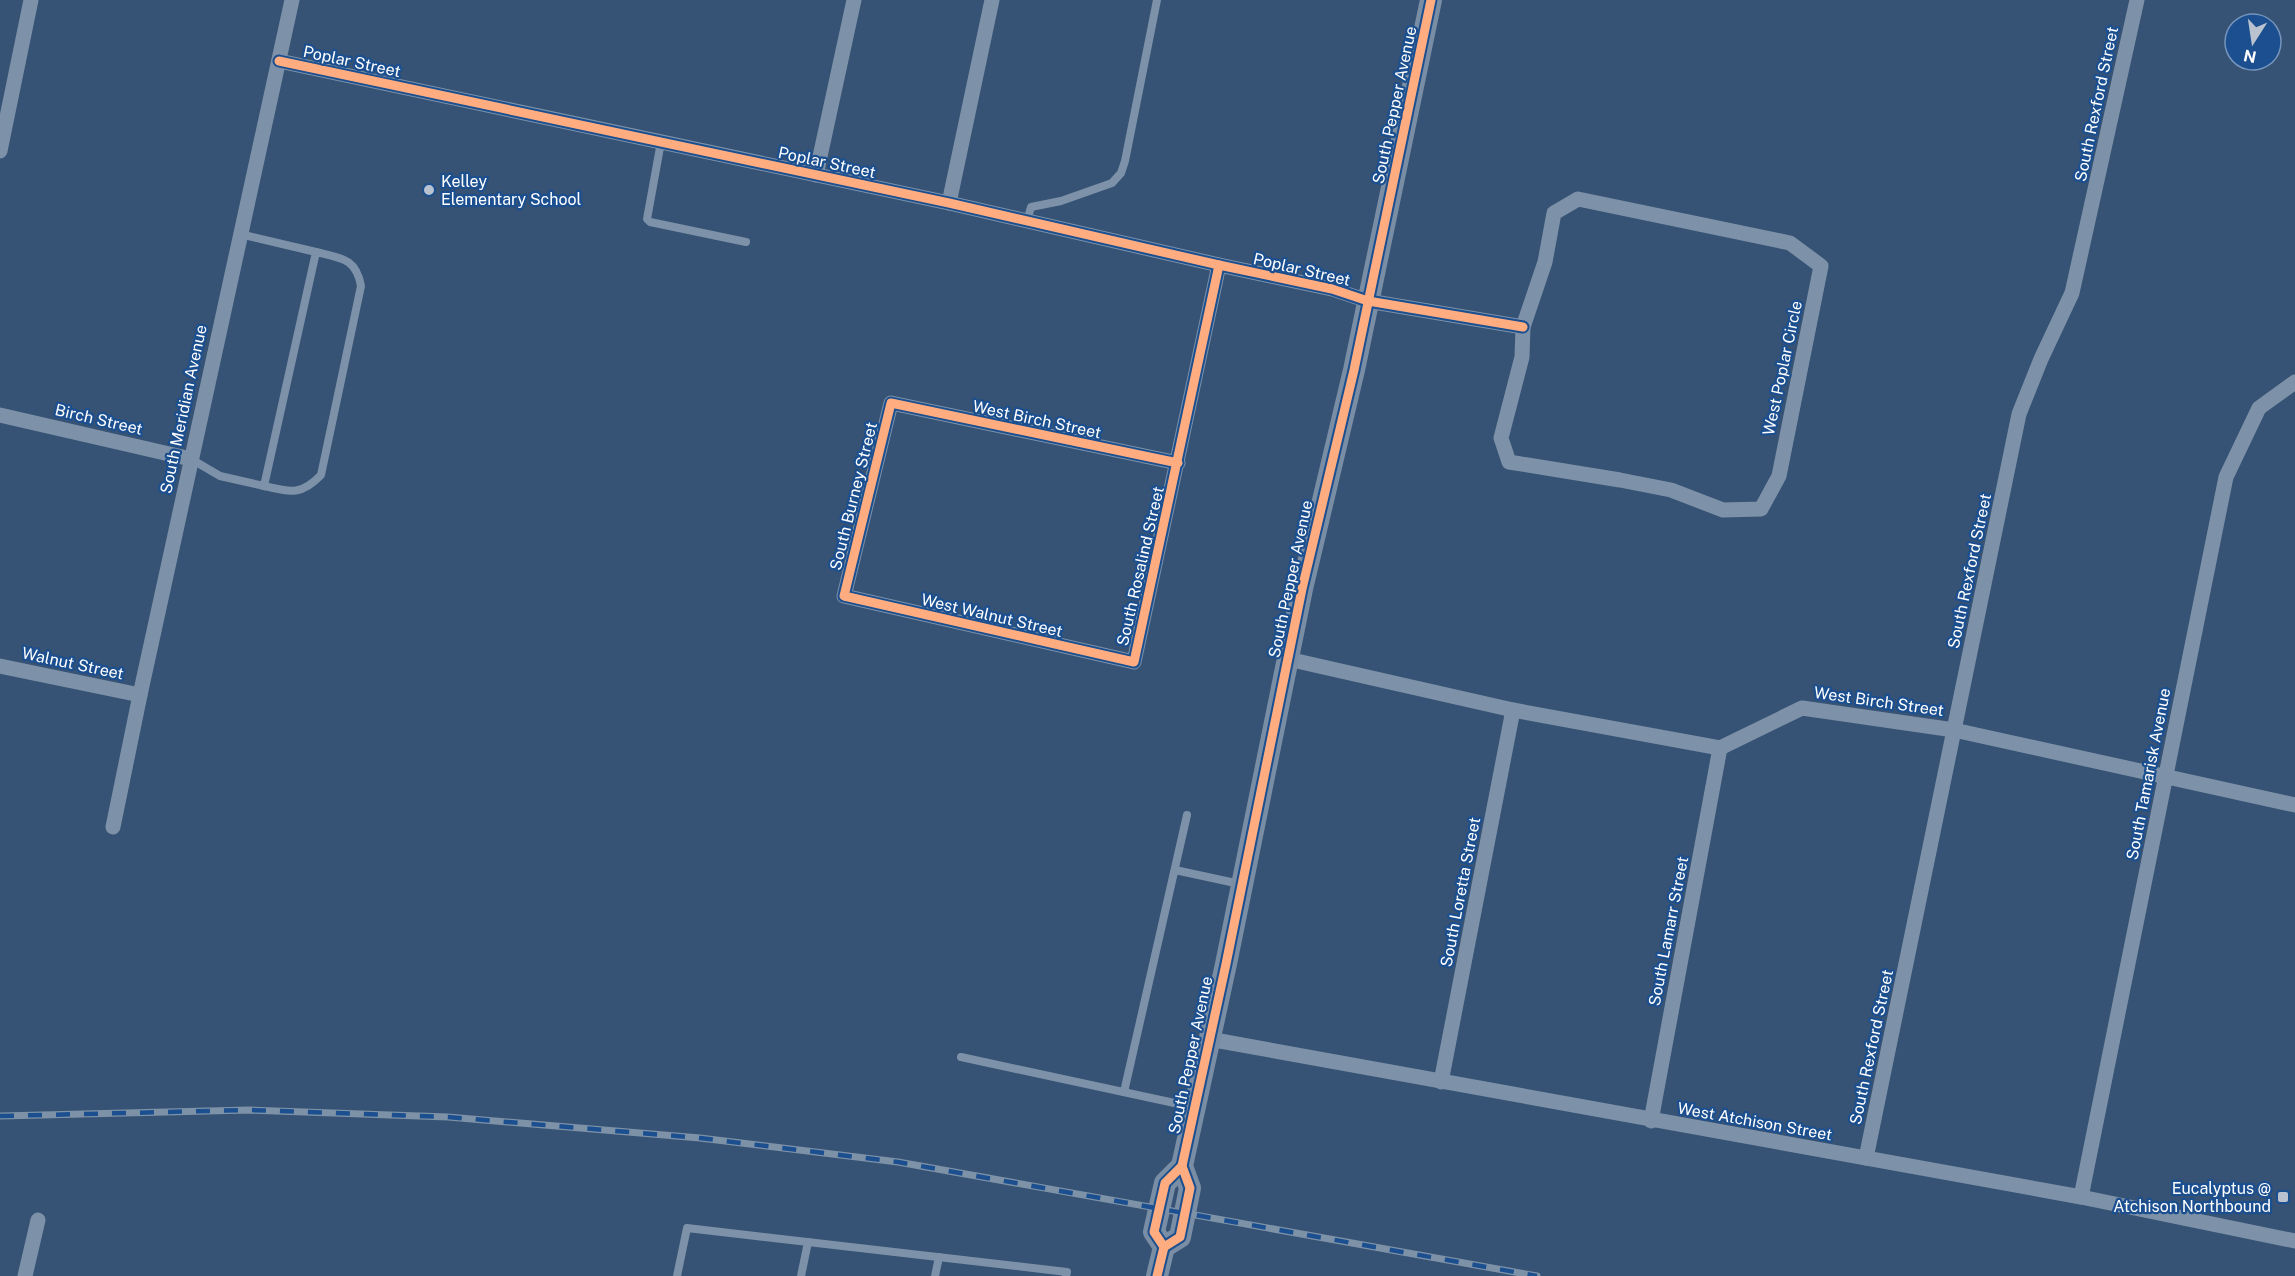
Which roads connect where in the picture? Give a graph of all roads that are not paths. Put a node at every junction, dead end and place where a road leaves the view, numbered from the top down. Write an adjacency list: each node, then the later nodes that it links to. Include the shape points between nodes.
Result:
1 (31, 0): 9 (street)
2 (292, 0): 8 (street, South Meridian Avenue)
3 (854, 0): 12 (street)
4 (992, 0): 13 (street)
5 (1157, 0): 14 (lane, via 1121,173 1112,183 1031,207)
6 (1431, 0): 19 (main road, South Pepper Avenue)
7 (2137, 0): 33 (street, South Rexford Street, via 2072,293 2019,414)
8 (279, 61): 10 (street, Poplar Street); 15 (street, South Meridian Avenue)
9 (2, 131): 11 (street)
10 (662, 142): 12 (street, Poplar Street); 16 (lane, via 647,219)
11 (0, 151)
12 (816, 175): 13 (street, Poplar Street)
13 (949, 203): 14 (street, Poplar Street)
14 (1027, 221): 18 (street, Poplar Street)
15 (240, 234): 17 (lane); 24 (street, South Meridian Avenue)
16 (746, 243)
17 (316, 252): 26 (lane); 26 (lane, via 346,259 358,273 361,286 321,475 309,488 292,492)
18 (1219, 265): 19 (street, Poplar Street, via 1332,289); 25 (street, South Rosalind Street)
19 (1368, 301): 20 (street, Poplar Street); 28 (main road, South Pepper Avenue)
20 (1523, 327): 20 (street, West Poplar Circle, via 1545,262 1554,213 1578,199 1790,243 1821,266 1779,476 1761,509 1723,510 1671,490 1509,462 1501,438 1522,357)
21 (2295, 382): 35 (street, South Tamarisk Avenue, via 2259,408 2226,477)
22 (891, 403): 25 (street, West Birch Street); 27 (street, South Burney Street)
23 (0, 415): 24 (street, Birch Street)
24 (191, 459): 26 (lane, via 220,476); 31 (street, South Meridian Avenue)
25 (1178, 464): 29 (street, South Rosalind Street)
26 (264, 486)
27 (844, 596): 29 (street, West Walnut Street)
28 (1288, 659): 32 (street); 40 (main road, South Pepper Avenue)
29 (1134, 662)
30 (0, 666): 31 (street, Walnut Street)
31 (140, 695): 38 (street, South Meridian Avenue)
32 (1513, 710): 34 (street); 43 (street, South Loretta Street)
33 (1954, 730): 34 (street, West Birch Street, via 1802,708); 35 (street, West Birch Street); 47 (street, South Rexford Street)
34 (1720, 748): 46 (street, South Lamarr Street)
35 (2166, 777): 36 (street, West Birch Street); 48 (street, South Tamarisk Avenue)
36 (2295, 805)
37 (1187, 815): 39 (lane)
38 (113, 827)
39 (1175, 870): 40 (lane); 44 (lane)
40 (1242, 885): 41 (main road, South Pepper Avenue)
41 (1209, 1039): 43 (street, West Atchison Street); 45 (main road, South Pepper Avenue)
42 (961, 1057): 44 (lane)
43 (1441, 1082): 46 (street, West Atchison Street)
44 (1124, 1092): 45 (lane)
45 (1194, 1107): 58 (main road, South Pepper Avenue, via 1182,1166 1165,1183 1154,1232 1164,1247)
46 (1651, 1121): 47 (street, West Atchison Street)
47 (1866, 1158): 48 (street, West Atchison Street)
48 (2081, 1197): 50 (street, West Atchison Street)
49 (38, 1220): 53 (street)
50 (2295, 1241)
51 (808, 1242): 52 (lane); 54 (lane, via 687,1228); 55 (lane)
52 (939, 1257): 56 (lane); 57 (lane, via 1067,1272)
53 (25, 1276)
54 (676, 1276)
55 (801, 1276)
56 (935, 1276)
57 (1066, 1276)
58 (1157, 1276)

